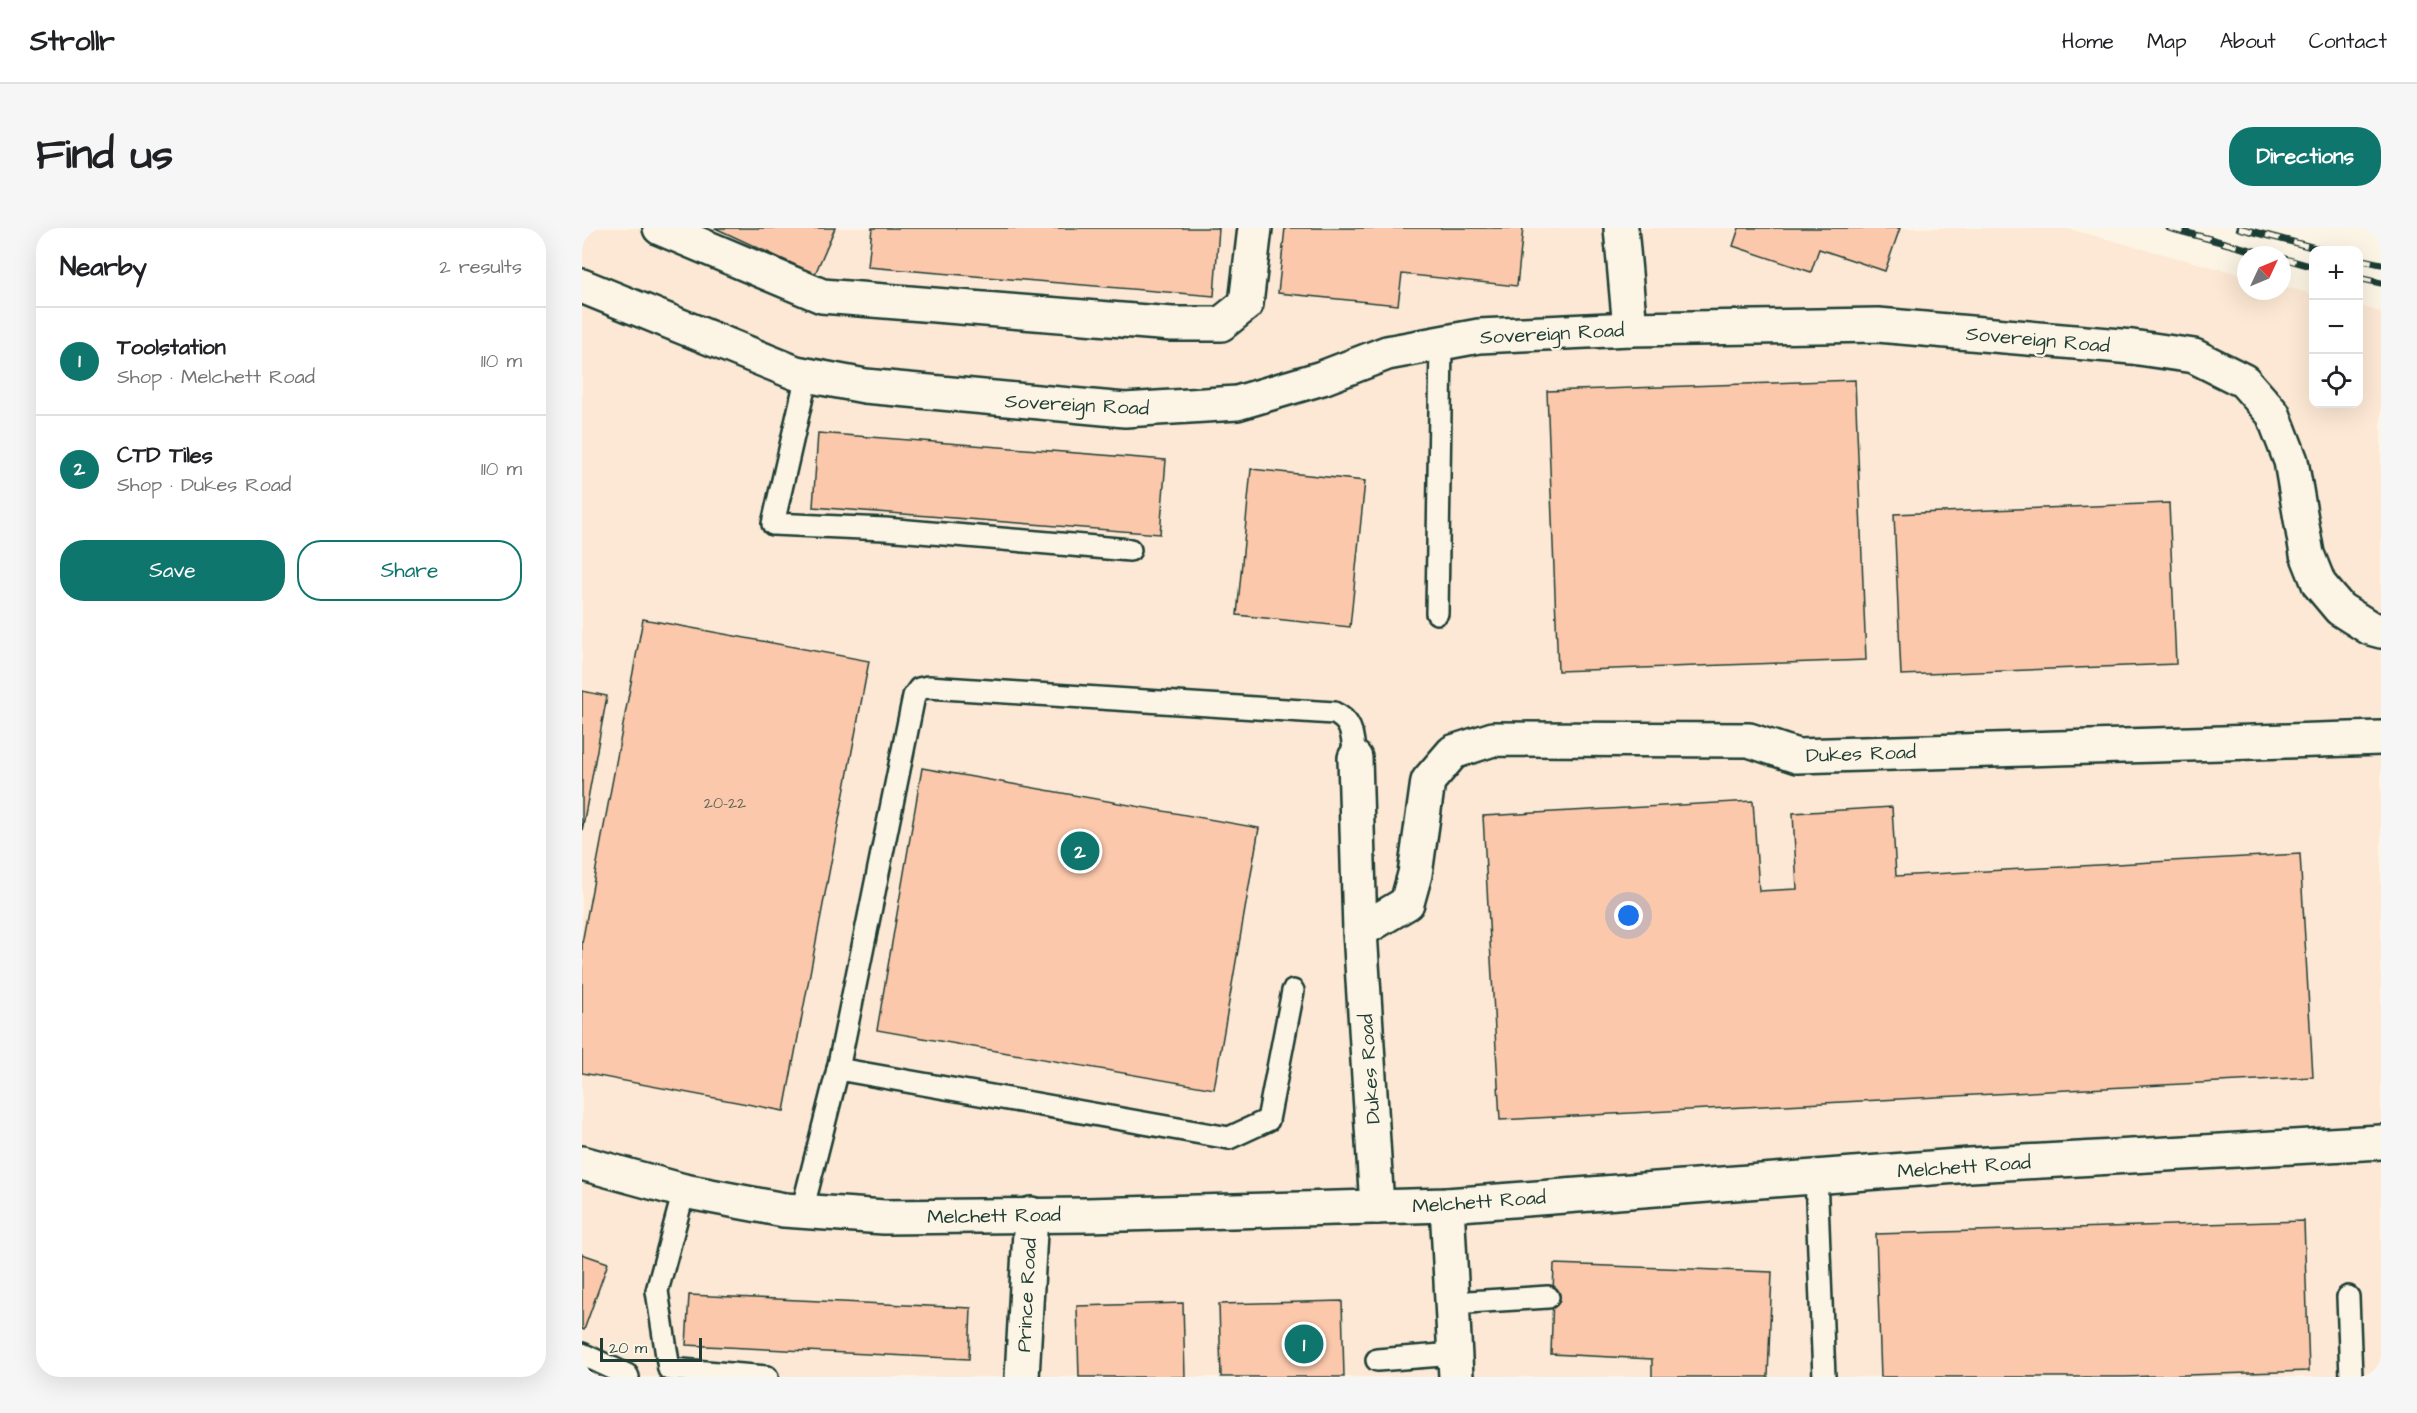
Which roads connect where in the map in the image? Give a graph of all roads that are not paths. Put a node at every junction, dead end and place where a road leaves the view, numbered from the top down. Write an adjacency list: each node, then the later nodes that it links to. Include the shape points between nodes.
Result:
1 (660, 228): 2 (street, via 822,296 1172,324 1221,324 1246,304)
2 (1255, 228)
3 (1621, 228): 5 (street)
4 (582, 286): 7 (street, Sovereign Road, via 760,360)
5 (1630, 329): 6 (street, Sovereign Road, via 1479,336); 10 (street, Sovereign Road, via 1878,325 2194,356 2244,381 2273,414 2291,461 2307,554 2319,584 2340,609)
6 (1441, 343): 7 (street, Sovereign Road, via 1387,353 1322,378 1237,403 1125,410 866,386); 9 (lane)
7 (807, 375): 8 (lane, via 773,524 885,529)
8 (1130, 550)
9 (1437, 613)
10 (2381, 631)
11 (2381, 738): 13 (street, Dukes Road, via 1797,756 1749,740 1493,739 1453,752 1428,781 1407,903)
12 (1355, 758): 13 (street, Dukes Road); 15 (lane, via 1350,728 1344,718 1334,713 919,689 914,696)
13 (1360, 931): 21 (street, Dukes Road)
14 (1293, 991): 15 (lane, via 1268,1120 1229,1138)
15 (838, 1069): 22 (lane)
16 (2381, 1142): 18 (street, Melchett Road)
17 (582, 1163): 19 (street, Melchett Road)
18 (1816, 1176): 20 (street, Melchett Road); 33 (lane)
19 (684, 1191): 22 (street, Melchett Road); 31 (lane, via 657,1291 669,1369)
20 (1447, 1205): 21 (street, Melchett Road); 26 (street)
21 (1377, 1207): 23 (street, Melchett Road)
22 (802, 1211): 23 (street, Melchett Road, via 884,1217)
23 (1031, 1214): 32 (street, Prince Road)
24 (1548, 1297): 26 (lane)
25 (2348, 1297): 34 (lane)
26 (1452, 1303): 29 (street)
27 (582, 1354): 30 (lane)
28 (1377, 1360): 29 (lane)
29 (1456, 1366)
30 (627, 1377)
31 (767, 1377)
32 (1022, 1377)
33 (1824, 1377)
34 (2351, 1377)

